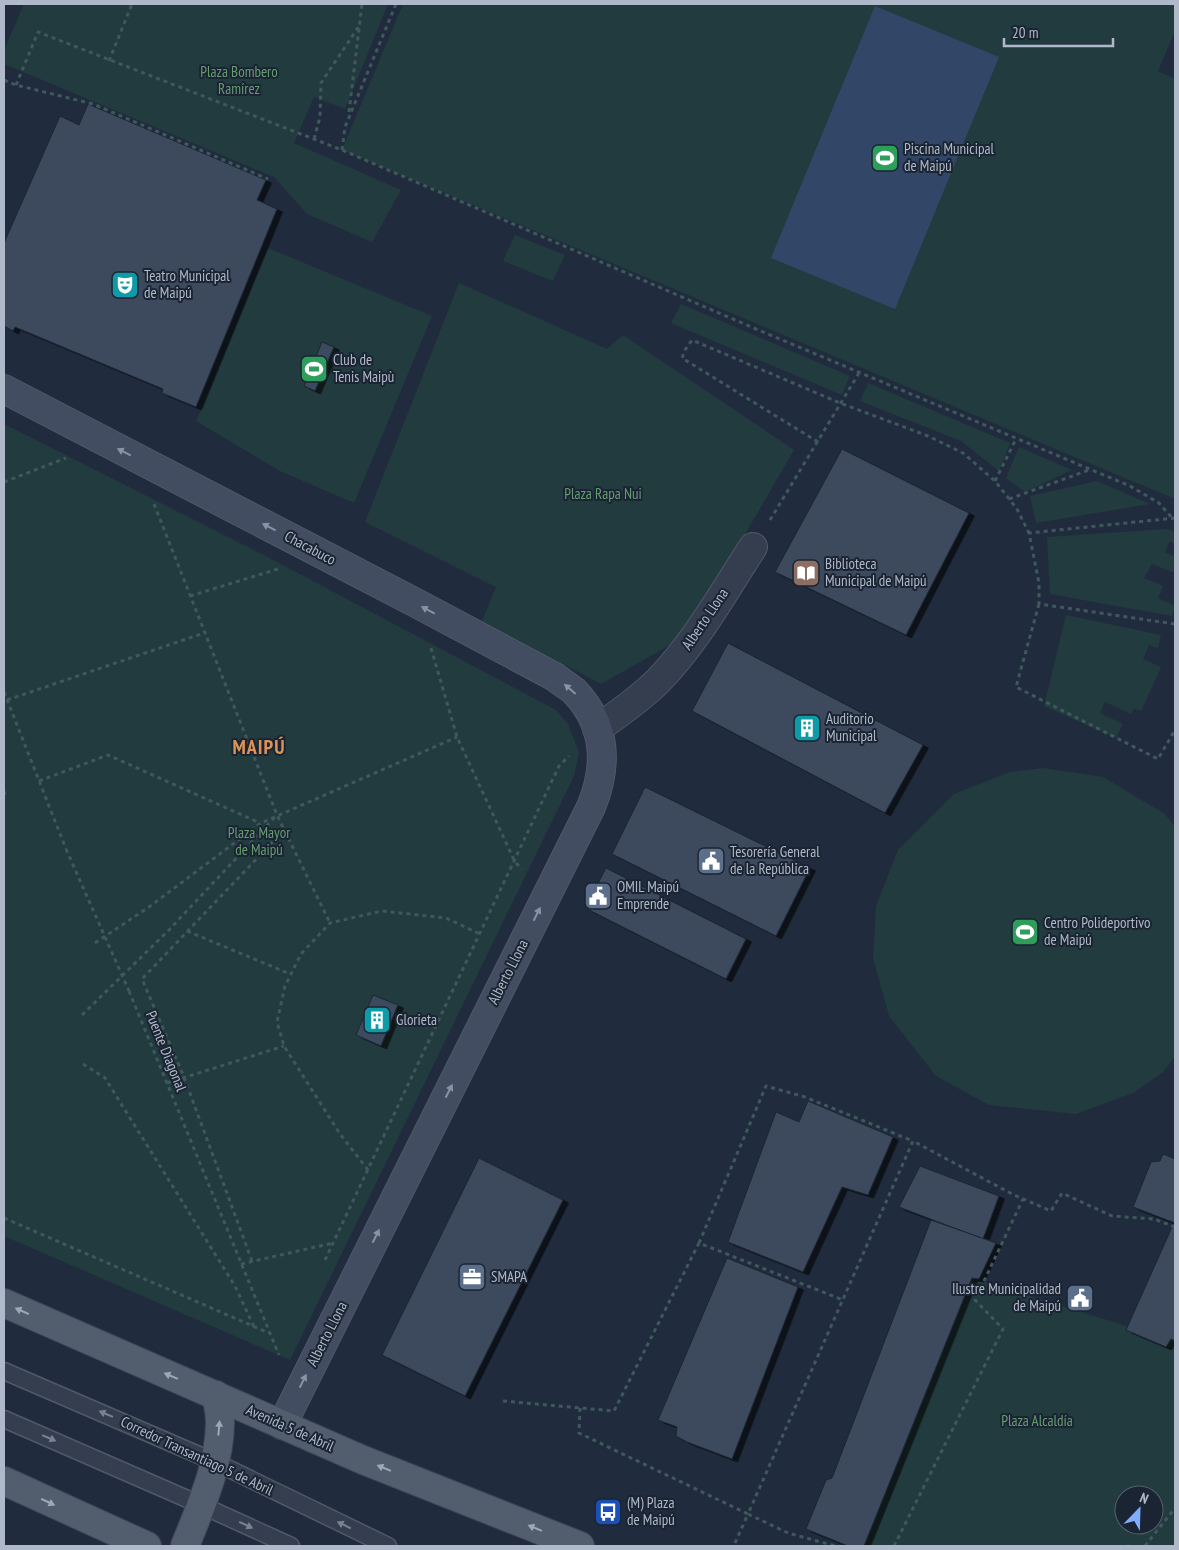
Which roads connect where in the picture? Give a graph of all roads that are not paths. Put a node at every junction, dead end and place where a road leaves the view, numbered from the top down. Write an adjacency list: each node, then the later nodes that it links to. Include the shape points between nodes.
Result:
1 (4, 389): 3 (main road, Chacabuco, one-way to 1, via 573,691 555,677)
2 (753, 547): 3 (street, Alberto Llona, via 691,643 672,666 640,697)
3 (598, 729): 8 (main road, Alberto Llona, one-way to 3, via 591,808 602,768)
4 (4, 1303): 6 (main road, Avenida 5 de Abril, one-way to 4)
5 (4, 1371): 9 (lane, Corredor Transantiago 5 de Abril, one-way to 5)
6 (216, 1395): 8 (main road, Avenida 5 de Abril); 9 (main road, one-way to 6, via 220,1422)
7 (4, 1420): 11 (lane, one-way to 11)
8 (282, 1425): 16 (main road, Avenida 5 de Abril, one-way to 8)
9 (215, 1462): 11 (main road); 15 (lane, Corredor Transantiago 5 de Abril, one-way to 9)
10 (4, 1481): 12 (main road, one-way to 12)
11 (201, 1505): 13 (main road); 14 (lane, one-way to 14)
12 (147, 1546)
13 (184, 1546)
14 (291, 1546)
15 (388, 1546)
16 (580, 1546)

